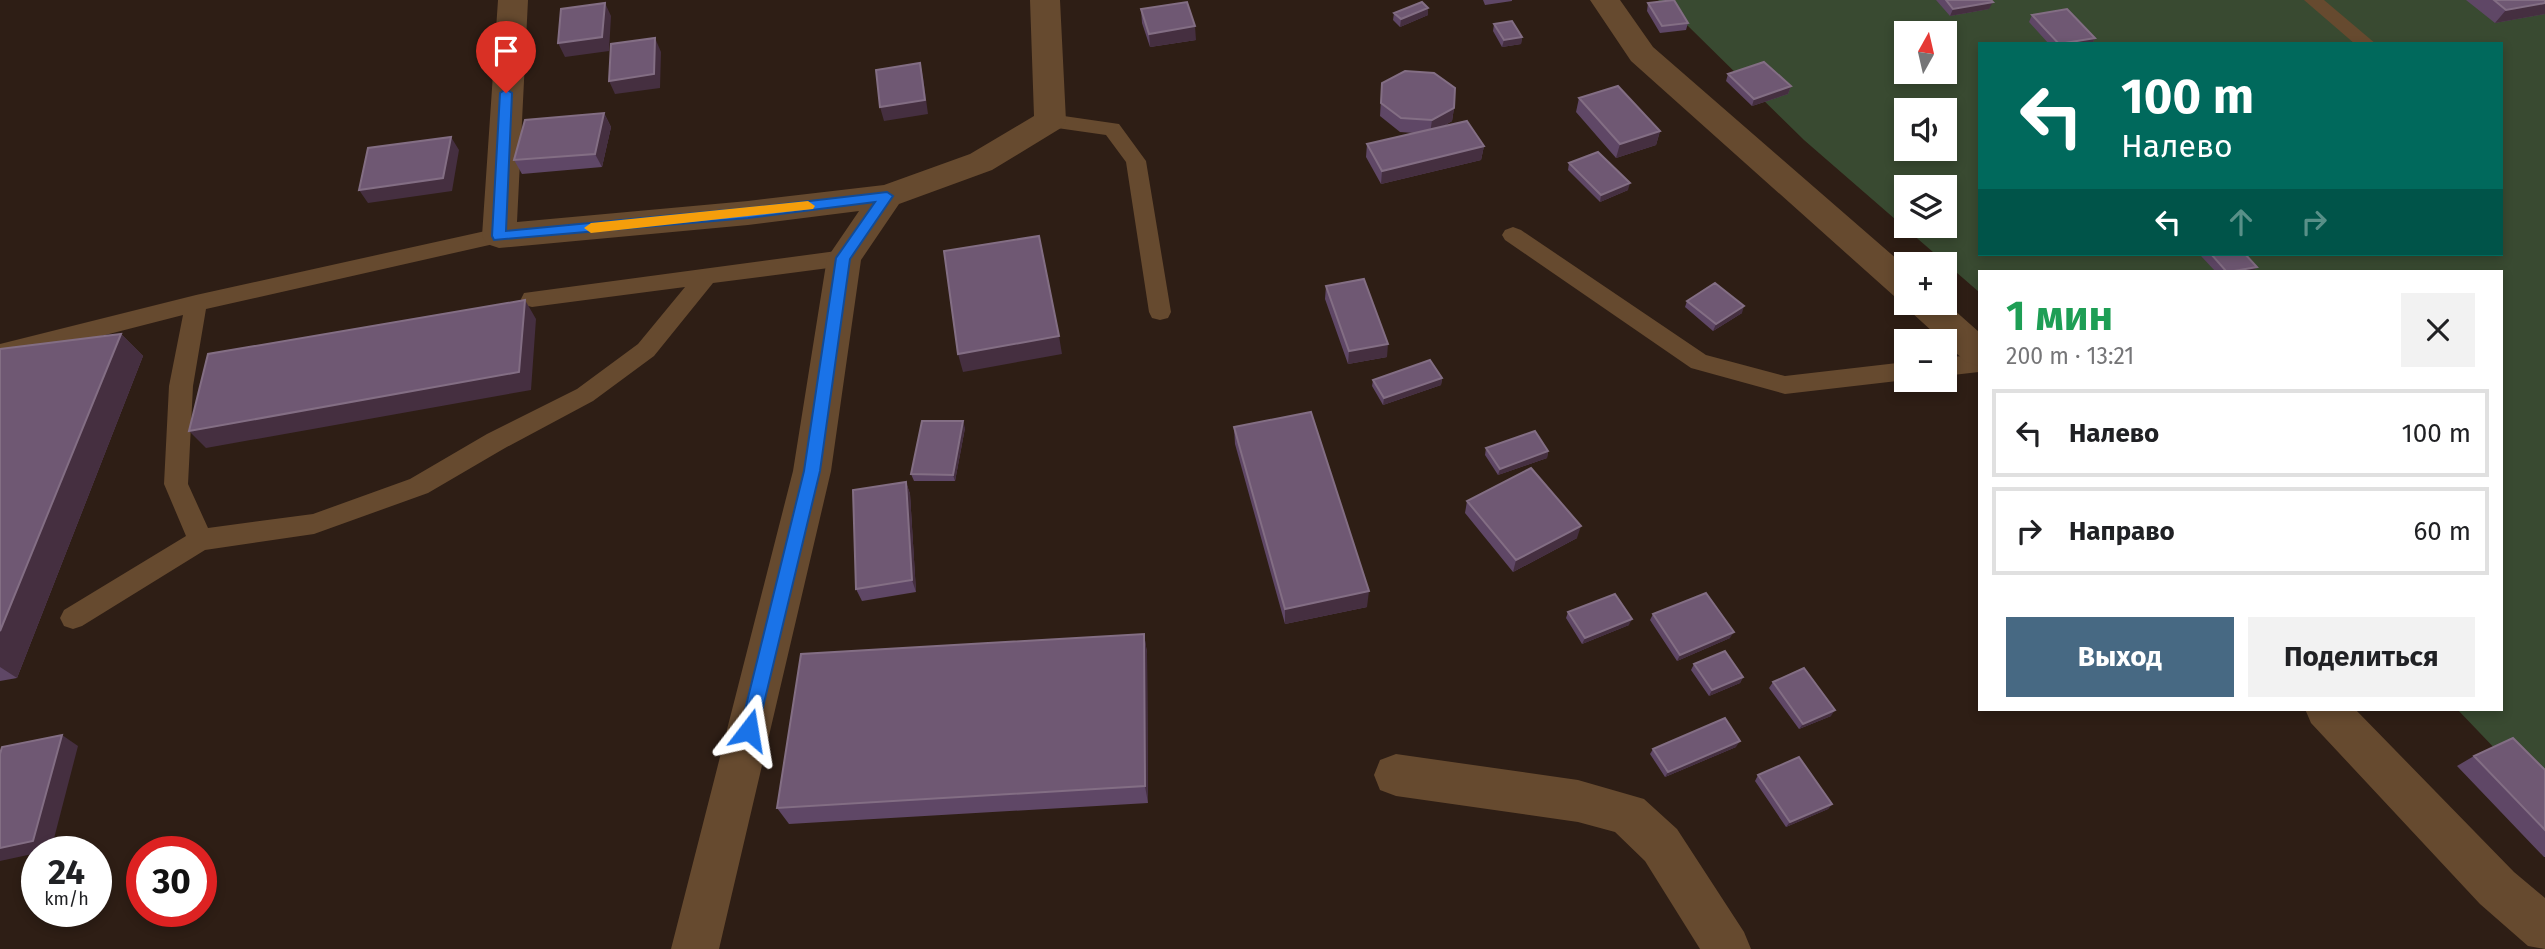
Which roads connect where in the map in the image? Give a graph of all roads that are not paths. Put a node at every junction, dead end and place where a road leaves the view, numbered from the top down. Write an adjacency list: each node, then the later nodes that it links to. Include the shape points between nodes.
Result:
1 (513, 0): 9 (street)
2 (1045, 0): 6 (street)
3 (1605, 0): 11 (street, via 1642,54)
4 (2313, 0): 5 (lane)
5 (2365, 42)
6 (1050, 121): 7 (street, via 981,162); 15 (lane, via 1112,129 1136,161)
7 (887, 196): 9 (street); 10 (street)
8 (1513, 235): 21 (lane, via 1699,362 1785,385)
9 (499, 236): 14 (lane)
10 (844, 258): 12 (lane); 27 (street, via 812,471)
11 (1894, 276)
12 (706, 277): 13 (lane); 22 (lane, via 646,350 585,395 419,486 314,524)
13 (532, 299)
14 (196, 303): 18 (lane); 22 (lane, via 181,386 176,484)
15 (1160, 312)
16 (1937, 315): 17 (street)
17 (1978, 351)
18 (0, 353)
19 (1978, 363): 20 (lane)
20 (1957, 366)
21 (1894, 372)
22 (200, 540): 23 (lane)
23 (73, 618)
24 (2328, 711): 26 (street, via 2497,888)
25 (1395, 775): 28 (street, via 1578,801 1628,814 1661,845)
26 (2545, 929)
27 (695, 949)
28 (1727, 949)

